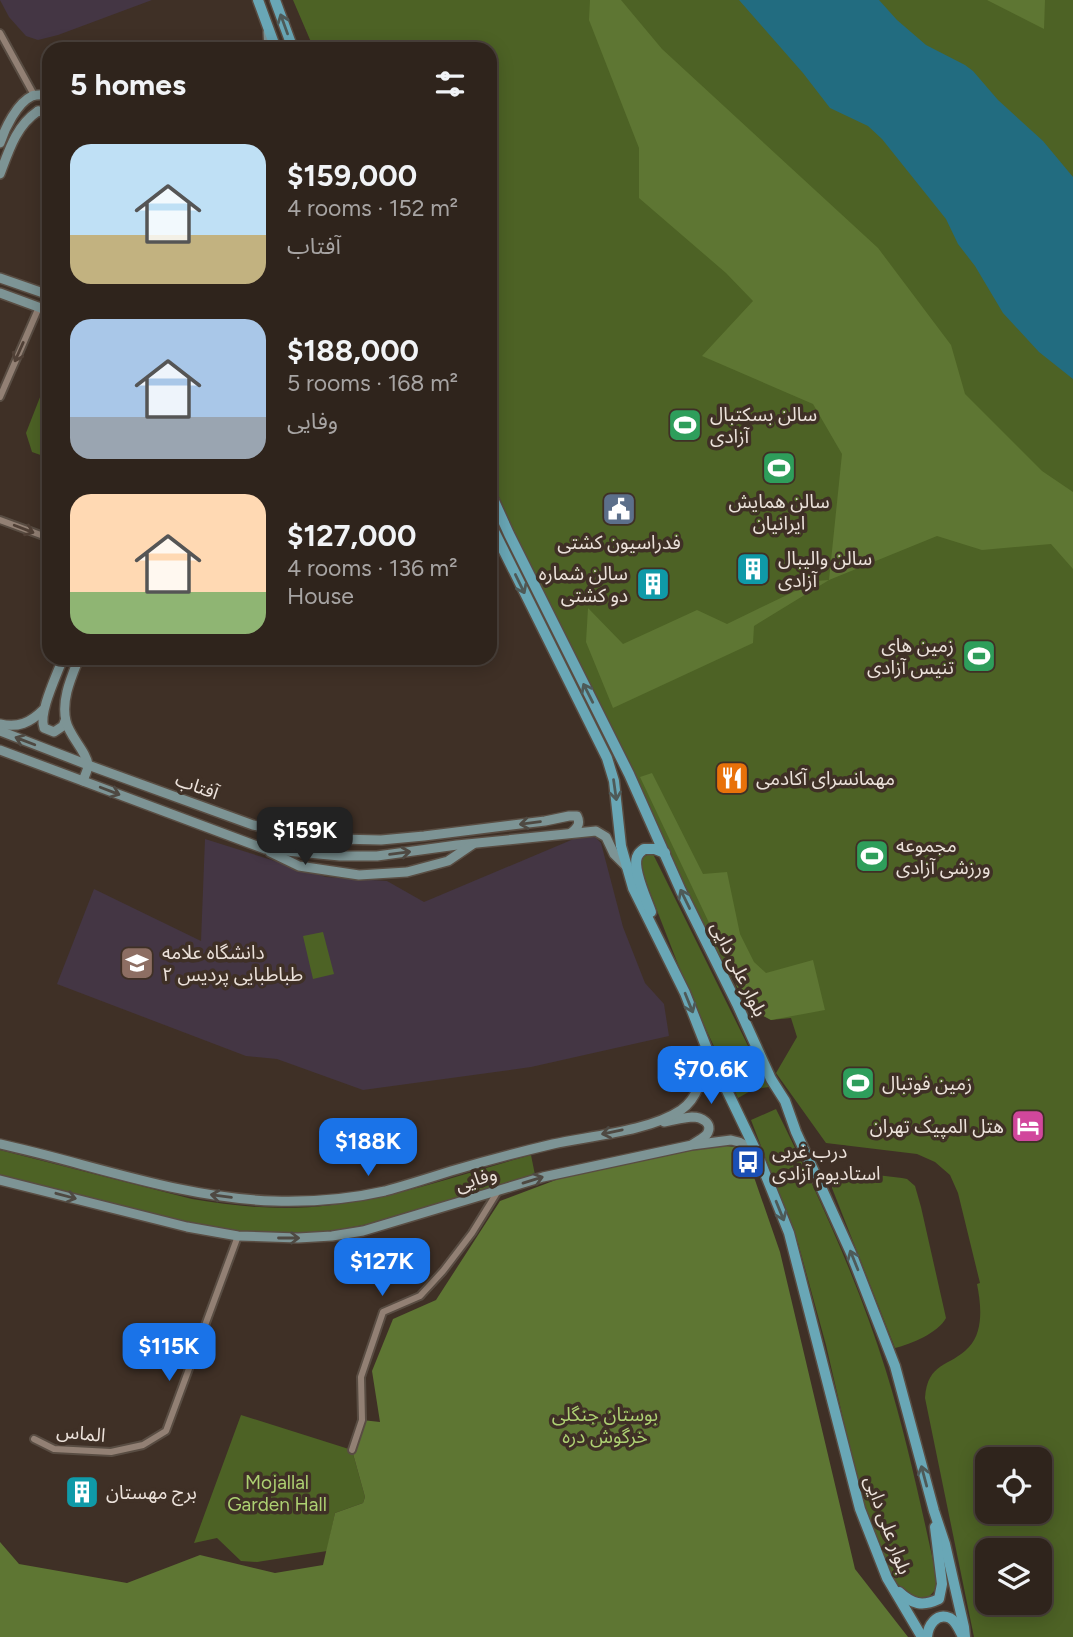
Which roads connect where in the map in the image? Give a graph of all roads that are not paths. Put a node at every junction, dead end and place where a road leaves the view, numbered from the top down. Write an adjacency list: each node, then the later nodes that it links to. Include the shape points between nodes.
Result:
1 (258, 0): 3 (main road)
2 (275, 0): 7 (main road, one-way to 2)
3 (268, 26): 5 (street); 6 (main road)
4 (0, 33): 8 (street)
5 (269, 42)
6 (274, 42)
7 (290, 42)
8 (34, 95): 9 (street); 10 (street); 12 (street, via 16,112)
9 (42, 95)
10 (38, 111): 11 (street); 13 (street, via 12,141)
11 (42, 112)
12 (0, 143)
13 (0, 174)
14 (2, 278): 15 (street)
15 (42, 292)
16 (0, 293): 17 (street)
17 (39, 307): 18 (street); 19 (street, one-way to 19)
18 (42, 308)
19 (1, 393)
20 (497, 507): 36 (main road, بلوار علی دایی, one-way to 20)
21 (0, 520): 22 (street, one-way to 22)
22 (42, 535)
23 (497, 537): 37 (main road, بلوار علی دایی, one-way to 37, via 607,758)
24 (60, 665): 26 (street)
25 (77, 665): 27 (street, via 66,695)
26 (44, 709): 27 (street, via 44,729 54,732); 28 (street, via 27,723)
27 (65, 720): 31 (street)
28 (0, 724)
29 (0, 731): 31 (street, آفتاب, one-way to 29)
30 (0, 750): 32 (street, آفتاب)
31 (88, 765): 32 (street); 33 (street, آفتاب, one-way to 31, via 578,827 577,816 381,839 296,835 253,825)
32 (83, 781): 35 (street, آفتاب, one-way to 35)
33 (571, 833): 34 (street, آفتاب); 37 (street, آفتاب, via 596,831 606,837)
34 (474, 843): 35 (street, آفتاب, one-way to 34, via 377,856); 35 (street, via 448,861 407,872 359,875 299,866)
35 (263, 848)
36 (665, 853): 38 (main road, via 644,849 636,862); 49 (main road, بلوار علی دایی, one-way to 36, via 895,1366 851,1253 785,1101)
37 (626, 866): 38 (main road, بلوار علی دایی)
38 (660, 942): 39 (main road, بلوار علی دایی, one-way to 39)
39 (707, 1049): 40 (street, وفایی, via 694,1097 681,1110); 43 (main road, بلوار علی دایی)
40 (650, 1124): 41 (street, وفایی, one-way to 41, via 553,1144 384,1191 301,1201 197,1193); 42 (street, via 702,1118 707,1122 707,1134)
41 (0, 1144)
42 (692, 1145): 43 (street, وفایی, via 731,1140); 45 (street, وفایی, one-way to 42, via 569,1170)
43 (755, 1151): 50 (main road, بلوار علی دایی, one-way to 50, via 789,1233 860,1509)
44 (0, 1180): 46 (street, وفایی, one-way to 46)
45 (498, 1191): 46 (street, وفایی, one-way to 45, via 298,1238 363,1231); 48 (street, via 472,1233 420,1296 383,1312 361,1377 362,1420)
46 (238, 1236): 47 (street, الماس, via 166,1431 143,1445 110,1452 54,1449)
47 (34, 1439)
48 (352, 1450)
49 (934, 1511): 50 (main road, via 942,1584 939,1600 920,1605 911,1602); 52 (main road, بلوار علی دایی)
50 (887, 1578): 51 (main road, بلوار علی دایی)
51 (925, 1637): 52 (main road, via 935,1619 945,1617 954,1621)
52 (964, 1637)

